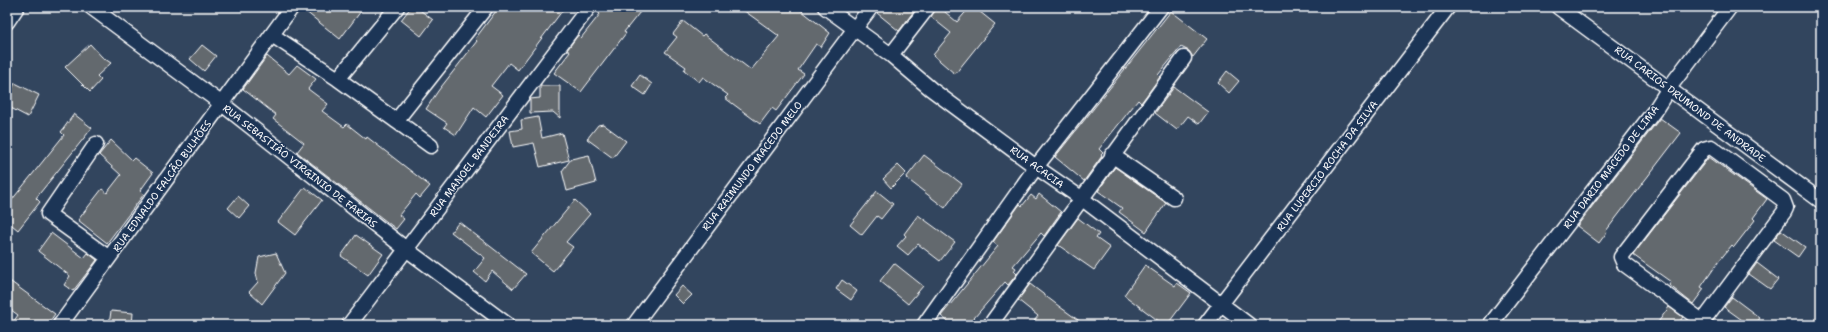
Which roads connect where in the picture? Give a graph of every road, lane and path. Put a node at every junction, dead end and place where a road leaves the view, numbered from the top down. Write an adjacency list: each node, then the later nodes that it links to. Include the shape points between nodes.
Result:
1 (17, 7): 14 (street)
2 (91, 7): 21 (street, RUA SEBASTIÃO VIRGINIO DE FARIAS)
3 (292, 7): 16 (street, RUA EDNALDO FALCÃO BULHÕES)
4 (397, 7): 19 (street)
5 (486, 7): 22 (street)
6 (589, 7): 32 (street, RUA MANOEL BANDEIRA)
7 (825, 7): 15 (street, RUA ACACIA)
8 (871, 7): 15 (street, RUA RAIMUNDO MACEDO MELO)
9 (928, 7): 17 (street)
10 (1161, 7): 27 (street)
11 (1448, 7): 34 (street, RUA LUPERCIO ROCHA DA SILVA)
12 (1558, 7): 20 (street, RUA CARIOS DRUMOND DE ANDRADE)
13 (1730, 7): 20 (street, RUA DARIO MACEDO DE LIMA)
14 (7, 22)
15 (854, 28): 17 (street, RUA ACACIA); 39 (street, RUA RAIMUNDO MACEDO MELO)
16 (272, 35): 19 (street); 21 (street, RUA EDNALDO FALCÃO BULHÕES)
17 (892, 55): 27 (street, RUA ACACIA, via 931,89)
18 (1184, 58): 25 (street)
19 (338, 79): 22 (street)
20 (1669, 88): 26 (street, RUA CARIOS DRUMOND DE ANDRADE); 44 (street, RUA DARIO MACEDO DE LIMA, via 1655,110)
21 (222, 104): 32 (street, RUA SEBASTIÃO VIRGINIO DE FARIAS); 33 (street, RUA EDNALDO FALCÃO BULHÕES)
22 (396, 122): 24 (street)
23 (96, 144): 33 (street, via 48,214)
24 (431, 146)
25 (1112, 155): 29 (street); 30 (street)
26 (1762, 158): 28 (street); 31 (street, RUA CARIOS DRUMOND DE ANDRADE)
27 (1036, 167): 29 (street, RUA ACACIA); 40 (street)
28 (1750, 176): 35 (street, via 1783,200 1786,208); 35 (street, via 1716,149 1704,149 1622,254 1621,261 1624,264)
29 (1081, 198): 34 (street, RUA ACACIA); 41 (street)
30 (1174, 198)
31 (1821, 201)
32 (406, 249): 37 (street, RUA MANOEL BANDEIRA); 38 (street, RUA SEBASTIÃO VIRGINIO DE FARIAS)
33 (109, 258): 36 (street, RUA EDNALDO FALCÃO BULHÕES)
34 (1221, 304): 42 (street, RUA LUPERCIO ROCHA DA SILVA); 43 (street, RUA ACACIA)
35 (1701, 323)
36 (60, 325)
37 (348, 325)
38 (508, 325)
39 (634, 325)
40 (924, 325)
41 (990, 325)
42 (1205, 325)
43 (1249, 325)
44 (1490, 325)

